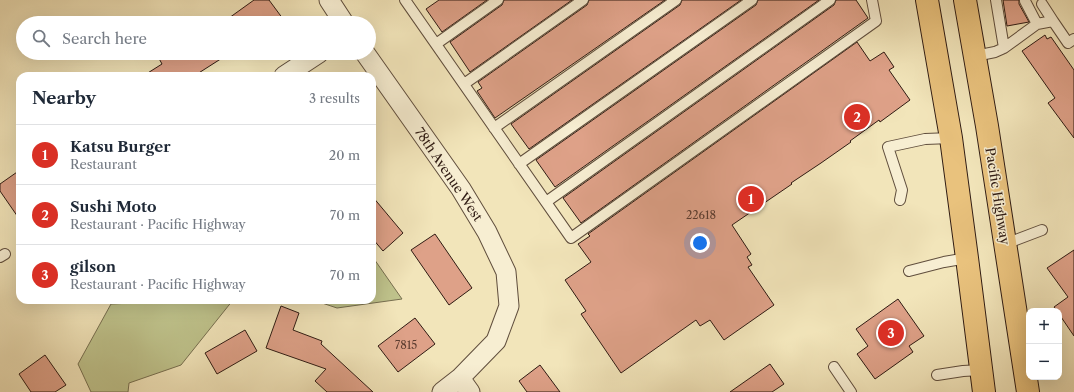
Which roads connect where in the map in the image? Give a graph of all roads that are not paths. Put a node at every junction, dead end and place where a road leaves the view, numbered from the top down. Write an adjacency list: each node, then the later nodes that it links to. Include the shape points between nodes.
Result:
1 (329, 0): 14 (street)
2 (498, 0): 18 (lane)
3 (583, 0): 24 (lane)
4 (676, 0): 25 (lane)
5 (752, 0): 27 (lane)
6 (830, 0): 29 (lane)
7 (872, 0): 29 (lane, via 876,21 571,238)
8 (927, 0): 26 (highway)
9 (965, 0): 20 (highway, Pacific Highway)
10 (996, 0): 19 (lane)
11 (407, 1): 18 (lane)
12 (1025, 1): 16 (lane)
13 (1042, 4): 15 (lane)
14 (339, 16)
15 (1053, 21): 16 (lane); 17 (lane, via 1068,43)
16 (1038, 24): 19 (lane)
17 (1074, 39)
18 (436, 44): 24 (lane)
19 (1004, 48): 20 (lane)
20 (975, 56): 31 (highway, Pacific Highway)
21 (308, 60): 23 (street)
22 (370, 60): 37 (street, 78th Avenue West, via 462,189 506,272 510,306 496,341)
23 (290, 72)
24 (464, 84): 25 (lane)
25 (494, 128): 27 (lane)
26 (950, 138): 28 (lane, via 888,147 902,190); 32 (highway)
27 (519, 164): 29 (lane)
28 (900, 200)
29 (546, 202)
30 (1042, 230): 31 (lane)
31 (1005, 244): 41 (highway, Pacific Highway)
32 (967, 258): 33 (lane); 35 (highway)
33 (909, 272)
34 (834, 367): 39 (lane)
35 (981, 370): 36 (lane); 40 (highway)
36 (938, 375)
37 (465, 385): 38 (street)
38 (442, 392)
39 (851, 392)
40 (984, 392)
41 (1028, 392)

